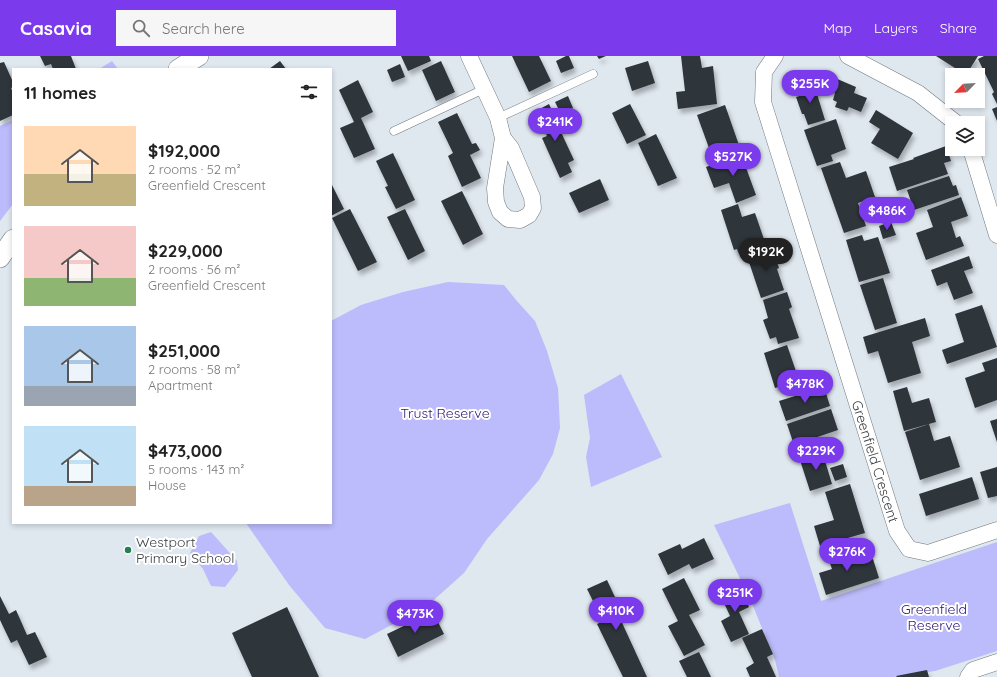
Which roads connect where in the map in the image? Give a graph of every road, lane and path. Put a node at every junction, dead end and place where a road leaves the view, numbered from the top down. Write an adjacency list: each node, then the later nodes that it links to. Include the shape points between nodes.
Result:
1 (199, 56): 5 (street)
2 (469, 56): 7 (street)
3 (774, 56): 16 (street, Greenfield Crescent, via 764,72 763,102 897,531 908,549 928,553)
4 (848, 56): 8 (street, via 918,93)
5 (180, 68)
6 (593, 74): 9 (lane)
7 (484, 89): 9 (street); 10 (lane)
8 (947, 116)
9 (498, 118): 11 (street)
10 (394, 131)
11 (503, 138)
12 (973, 156): 13 (street)
13 (997, 236)
14 (12, 240): 15 (street)
15 (0, 258)
16 (997, 530)
17 (997, 662): 18 (street, via 973,670)
18 (968, 677)

